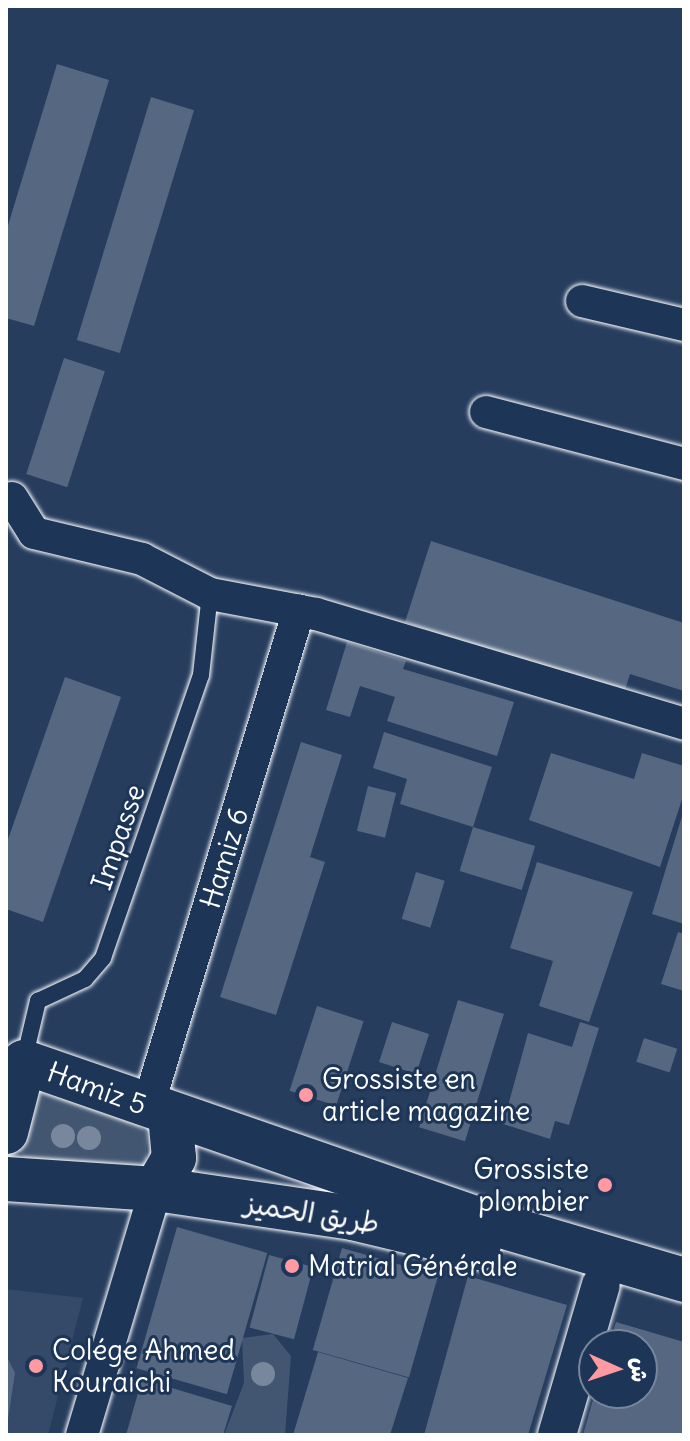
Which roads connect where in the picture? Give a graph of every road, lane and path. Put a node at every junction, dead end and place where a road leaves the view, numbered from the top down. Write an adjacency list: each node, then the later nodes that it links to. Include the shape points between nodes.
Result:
1 (582, 301): 2 (street)
2 (684, 325)
3 (486, 412): 4 (street)
4 (684, 464)
5 (12, 498): 6 (street, via 34,533 142,559)
6 (210, 594): 7 (street); 9 (lane, Impasse, via 201,675 103,958 85,979 38,1001)
7 (299, 610): 8 (street); 10 (street, Hamiz 6)
8 (684, 724)
9 (15, 1059): 10 (main road, Hamiz 5); 11 (main road)
10 (159, 1111): 13 (main road, via 174,1158); 14 (main road, Hamiz 5)
11 (6, 1132)
12 (6, 1179): 13 (main road)
13 (156, 1189): 15 (main road, طريق الحميز, via 353,1218); 17 (street)
14 (684, 1280)
15 (601, 1285): 16 (main road, طريق الحميز); 18 (street)
16 (684, 1307)
17 (82, 1435)
18 (557, 1435)

